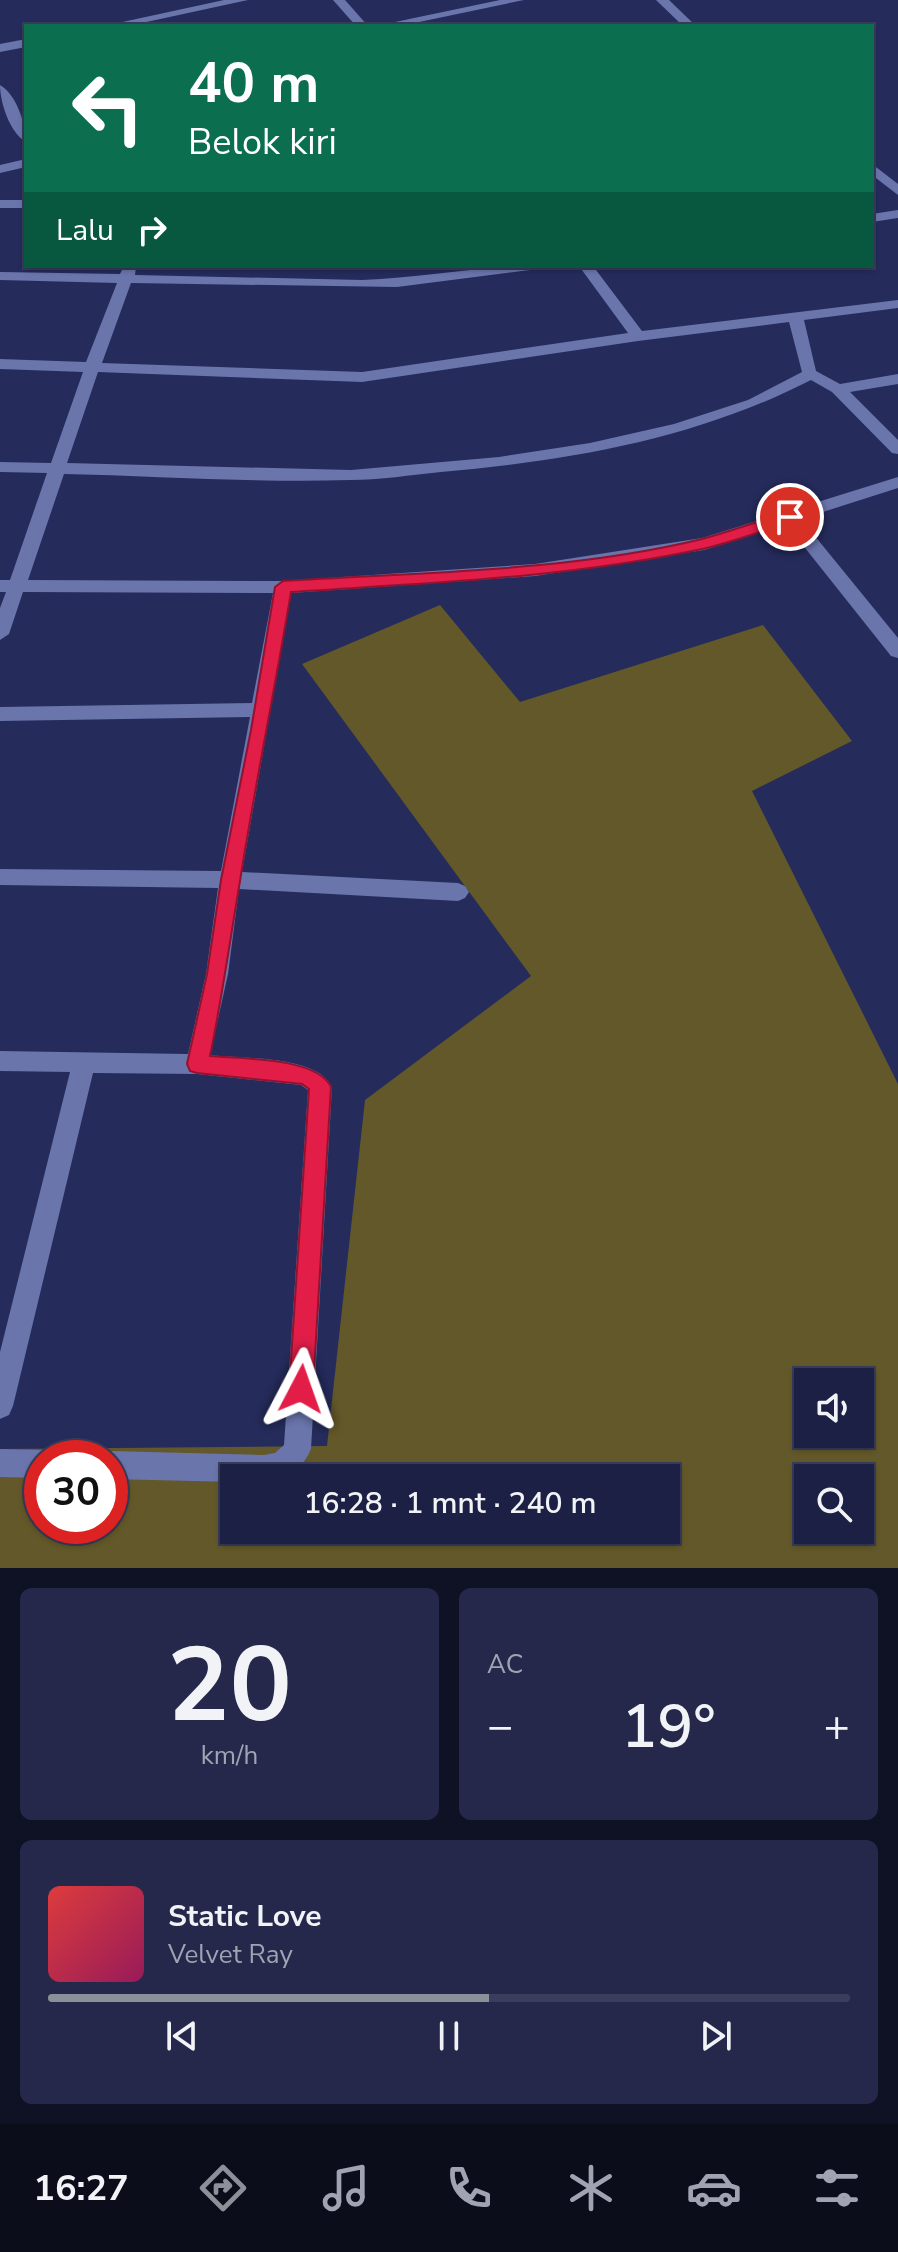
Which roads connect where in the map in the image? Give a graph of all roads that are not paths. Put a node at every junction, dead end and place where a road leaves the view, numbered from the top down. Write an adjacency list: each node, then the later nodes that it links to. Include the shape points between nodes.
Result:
1 (242, 0): 5 (street)
2 (339, 0): 6 (street)
3 (518, 0): 7 (street)
4 (662, 0): 8 (street)
5 (120, 24)
6 (360, 24)
7 (392, 24)
8 (683, 24)
9 (24, 43): 10 (street)
10 (0, 48)
11 (0, 89): 13 (street)
12 (24, 99): 13 (street)
13 (4, 104): 14 (street)
14 (24, 135)
15 (24, 163): 16 (street)
16 (0, 169)
17 (874, 170): 18 (street)
18 (895, 189): 19 (street)
19 (874, 192)
20 (0, 204): 21 (street)
21 (24, 204)
22 (898, 214): 23 (street)
23 (874, 218)
24 (513, 268): 26 (street, via 374,284)
25 (587, 268): 30 (street)
26 (129, 272): 27 (street); 32 (street)
27 (0, 276)
28 (898, 304): 29 (street)
29 (796, 317): 30 (street); 33 (street)
30 (638, 336): 32 (street, via 362,377)
31 (0, 364): 32 (street)
32 (92, 368): 38 (street)
33 (811, 374): 35 (street); 38 (street, via 754,403 678,428 499,462 351,475)
34 (898, 379): 35 (street)
35 (838, 389): 36 (street)
36 (898, 449)
37 (0, 467): 38 (street)
38 (59, 468): 41 (street)
39 (898, 482): 40 (street)
40 (790, 517): 42 (street, via 704,544 614,560); 44 (street)
41 (8, 586): 42 (street); 43 (street)
42 (283, 587): 45 (street)
43 (0, 634)
44 (898, 651)
45 (263, 710): 46 (street); 48 (street)
46 (0, 714)
47 (0, 877): 48 (street)
48 (230, 880): 49 (street); 52 (street)
49 (458, 892)
50 (0, 1061): 51 (street)
51 (84, 1062): 52 (street); 53 (street)
52 (197, 1064): 56 (street, via 303,1075 320,1087 297,1449 287,1462 264,1469)
53 (0, 1406)
54 (0, 1463): 55 (street)
55 (24, 1464)
56 (128, 1465)

